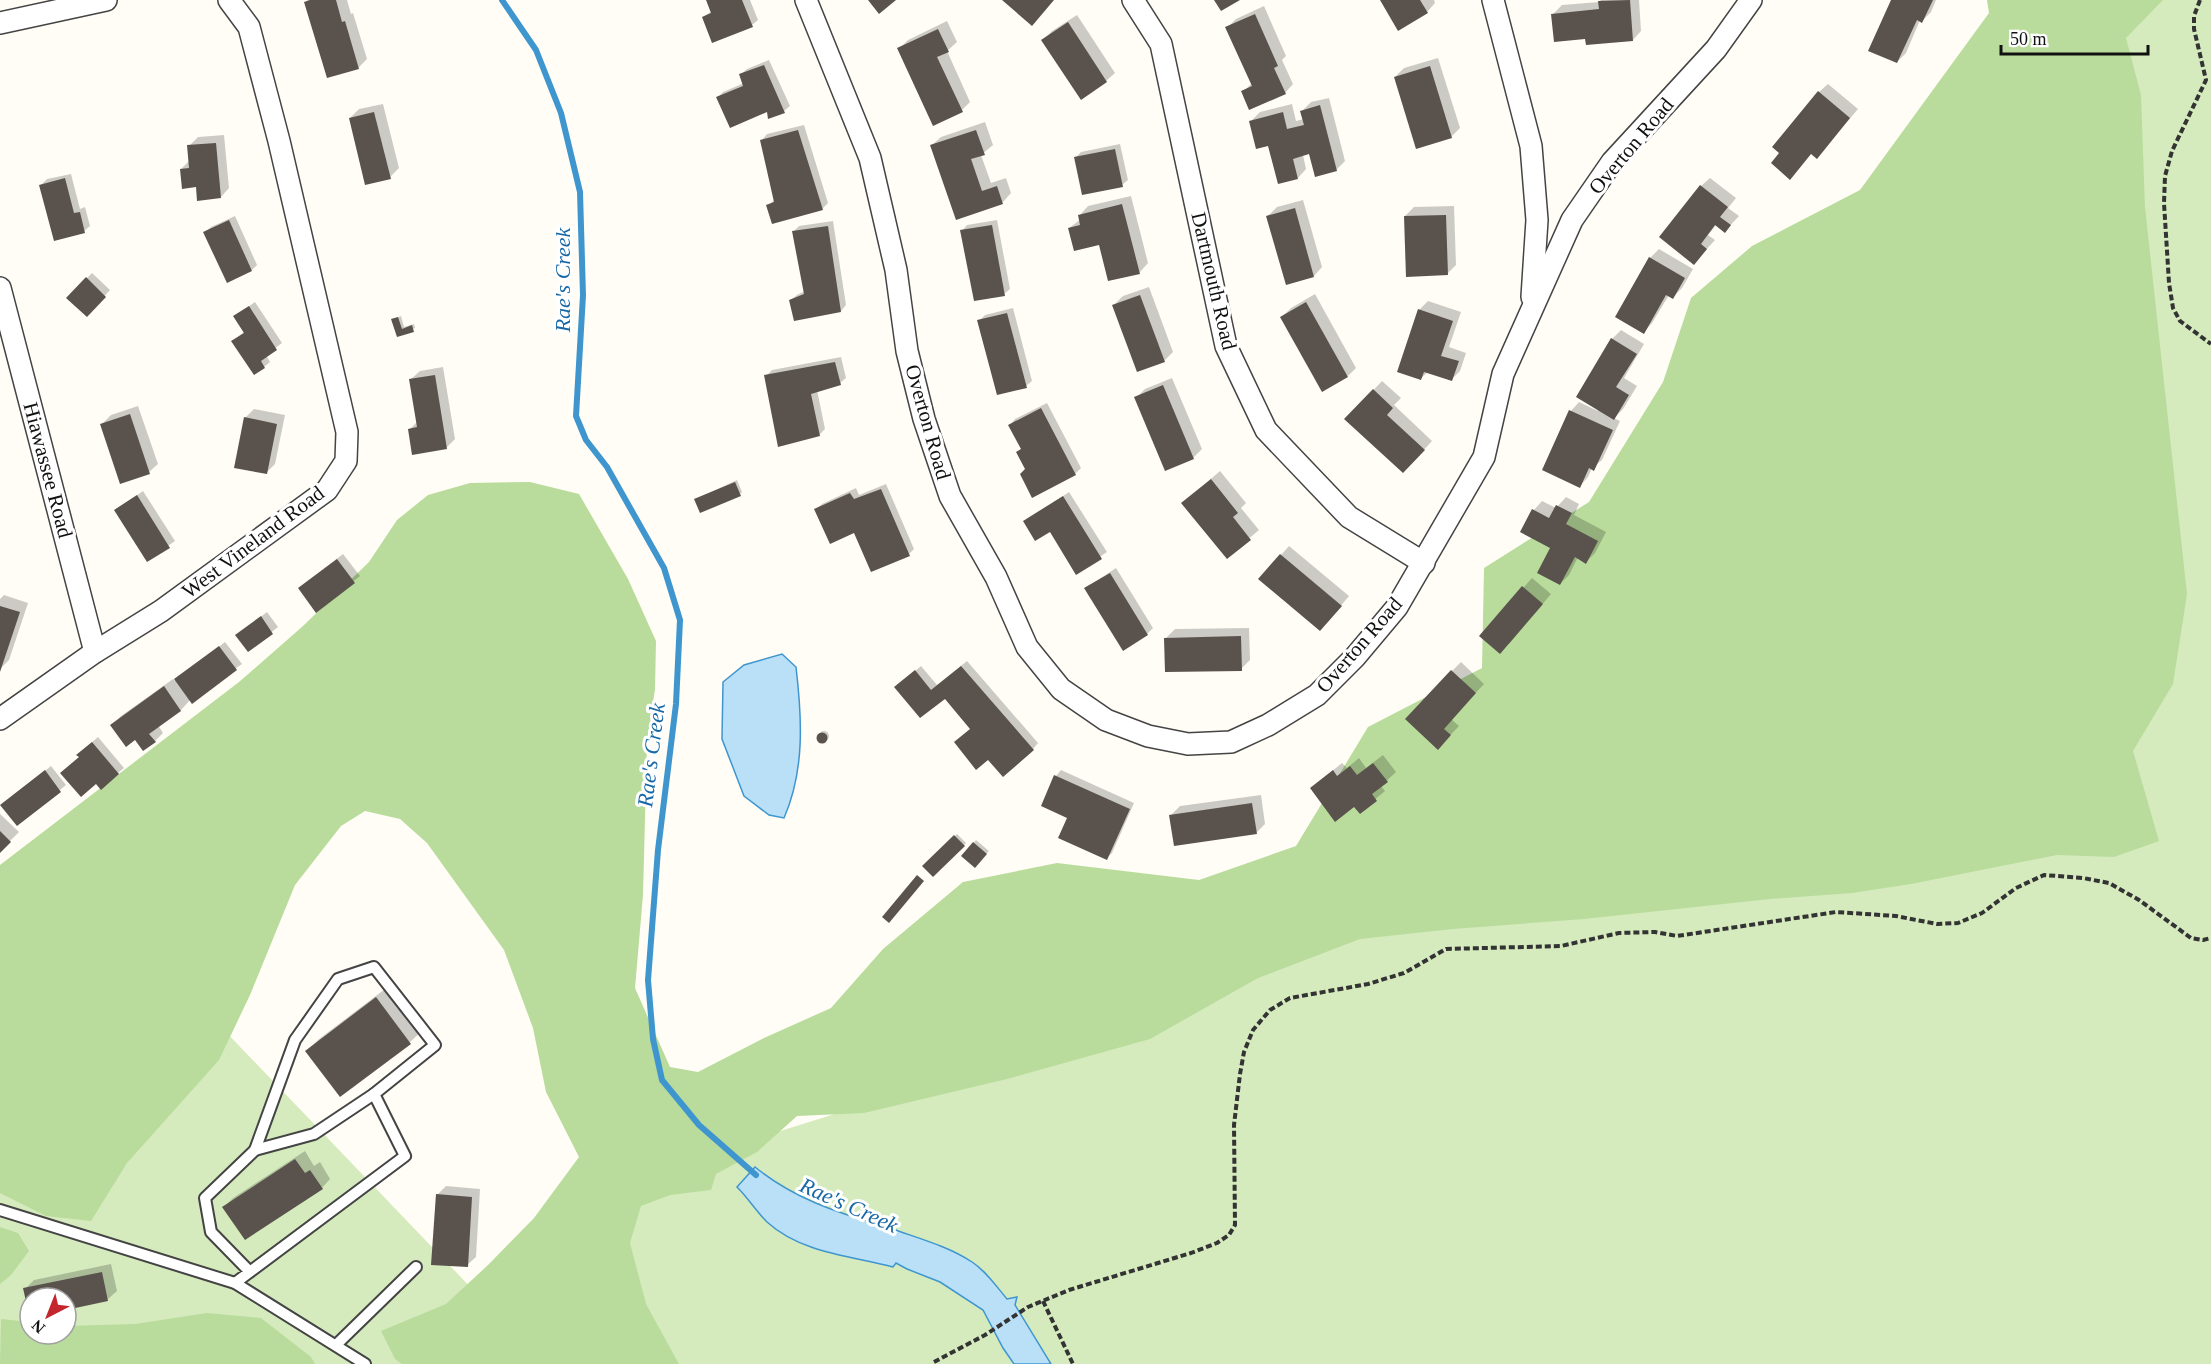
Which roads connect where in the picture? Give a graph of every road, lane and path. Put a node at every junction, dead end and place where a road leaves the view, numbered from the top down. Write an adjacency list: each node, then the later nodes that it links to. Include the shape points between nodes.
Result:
1 (106, 0): 8 (street)
2 (229, 0): 13 (street, West Vineland Road, via 249,27 279,141 347,432 346,461 327,490 161,611)
3 (806, 0): 12 (street, Overton Road, via 870,158 924,419 950,496 996,577 1027,647 1061,689 1106,720 1148,736 1188,744 1231,742 1317,695 1397,607)
4 (1133, 0): 12 (street, Dartmouth Road, via 1161,44 1226,346 1266,430 1349,517)
5 (1493, 0): 10 (street, via 1532,146 1537,220)
6 (1751, 0): 10 (street, Overton Road, via 1716,49 1612,162 1572,220)
7 (2200, 0): 11 (path, via 2194,29 2206,80 2172,151 2165,176 2164,203 2173,308 2180,321)
8 (0, 23)
9 (0, 288): 13 (street, Hiawassee Road)
10 (1531, 311): 12 (street, Overton Road, via 1503,374 1484,457)
11 (2211, 344)
12 (1424, 562)
13 (95, 652): 14 (street, West Vineland Road)
14 (0, 719)
15 (2211, 938): 22 (path, via 2191,938 2109,883 2044,875 1958,923 1836,912 1677,936 1619,933 1561,946 1446,949 1404,973 1368,984 1290,998 1270,1010 1252,1030 1244,1052 1234,1125 1235,1225 1229,1235 1191,1253)
16 (374, 1094): 17 (lane, via 314,1134); 17 (lane, via 435,1044 374,966 338,979 295,1040); 20 (lane, via 405,1156)
17 (255, 1150): 20 (lane, via 206,1198 211,1232)
18 (0, 1210): 21 (lane)
19 (416, 1267): 23 (lane)
20 (250, 1272): 21 (lane)
21 (235, 1282): 23 (lane)
22 (1043, 1301): 25 (path); 26 (path)
23 (336, 1346): 24 (lane)
24 (358, 1362)
25 (934, 1362)
26 (1073, 1364)

